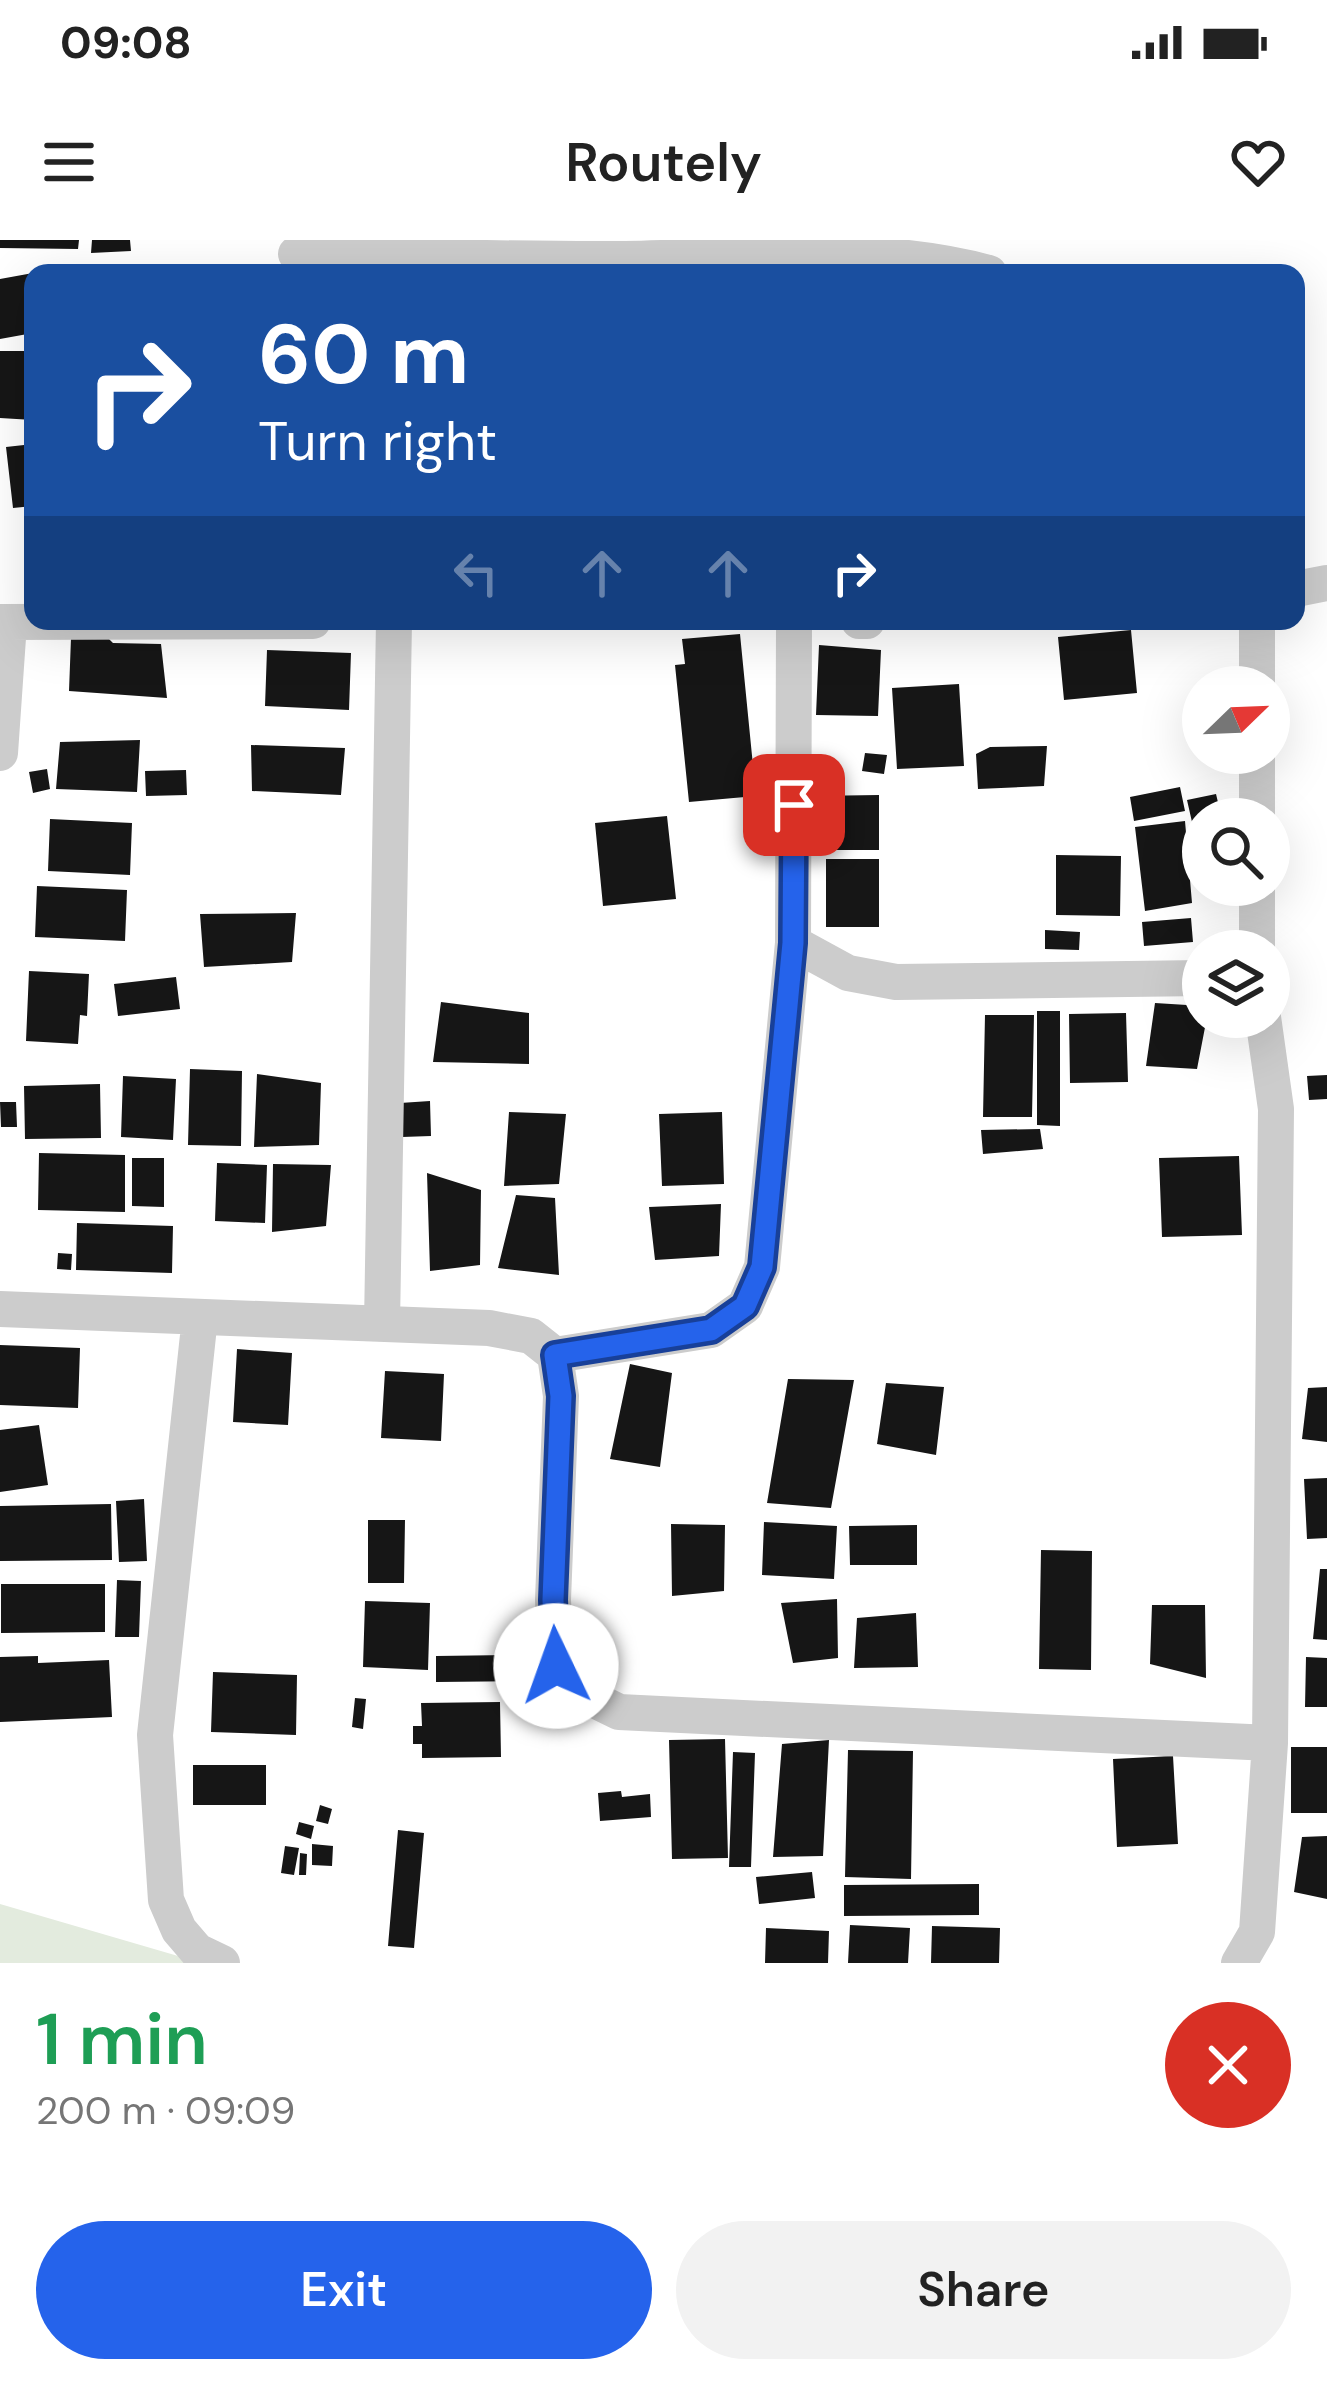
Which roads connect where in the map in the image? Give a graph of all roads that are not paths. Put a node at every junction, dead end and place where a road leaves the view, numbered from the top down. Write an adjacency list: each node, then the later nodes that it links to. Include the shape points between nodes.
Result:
1 (621, 249): 2 (street); 3 (street, via 869,253)
2 (295, 256)
3 (956, 264)
4 (5, 622): 9 (street)
5 (394, 630): 15 (street)
6 (794, 630): 10 (street)
7 (1257, 630): 8 (street)
8 (1257, 666)
9 (0, 753)
10 (793, 943): 11 (street, via 848,974 896,982); 16 (street, via 762,1267 745,1306 711,1330)
11 (1182, 978)
12 (1266, 1038): 17 (street, via 1276,1108)
13 (0, 1310): 14 (street)
14 (200, 1317): 15 (street); 18 (street, via 155,1735 166,1900 197,1951)
15 (382, 1324): 16 (street, via 489,1328 531,1336)
16 (555, 1355): 17 (street, via 556,1666 574,1690 619,1712)
17 (1270, 1742): 19 (street, via 1258,1932)
18 (222, 1963)
19 (1239, 1963)

